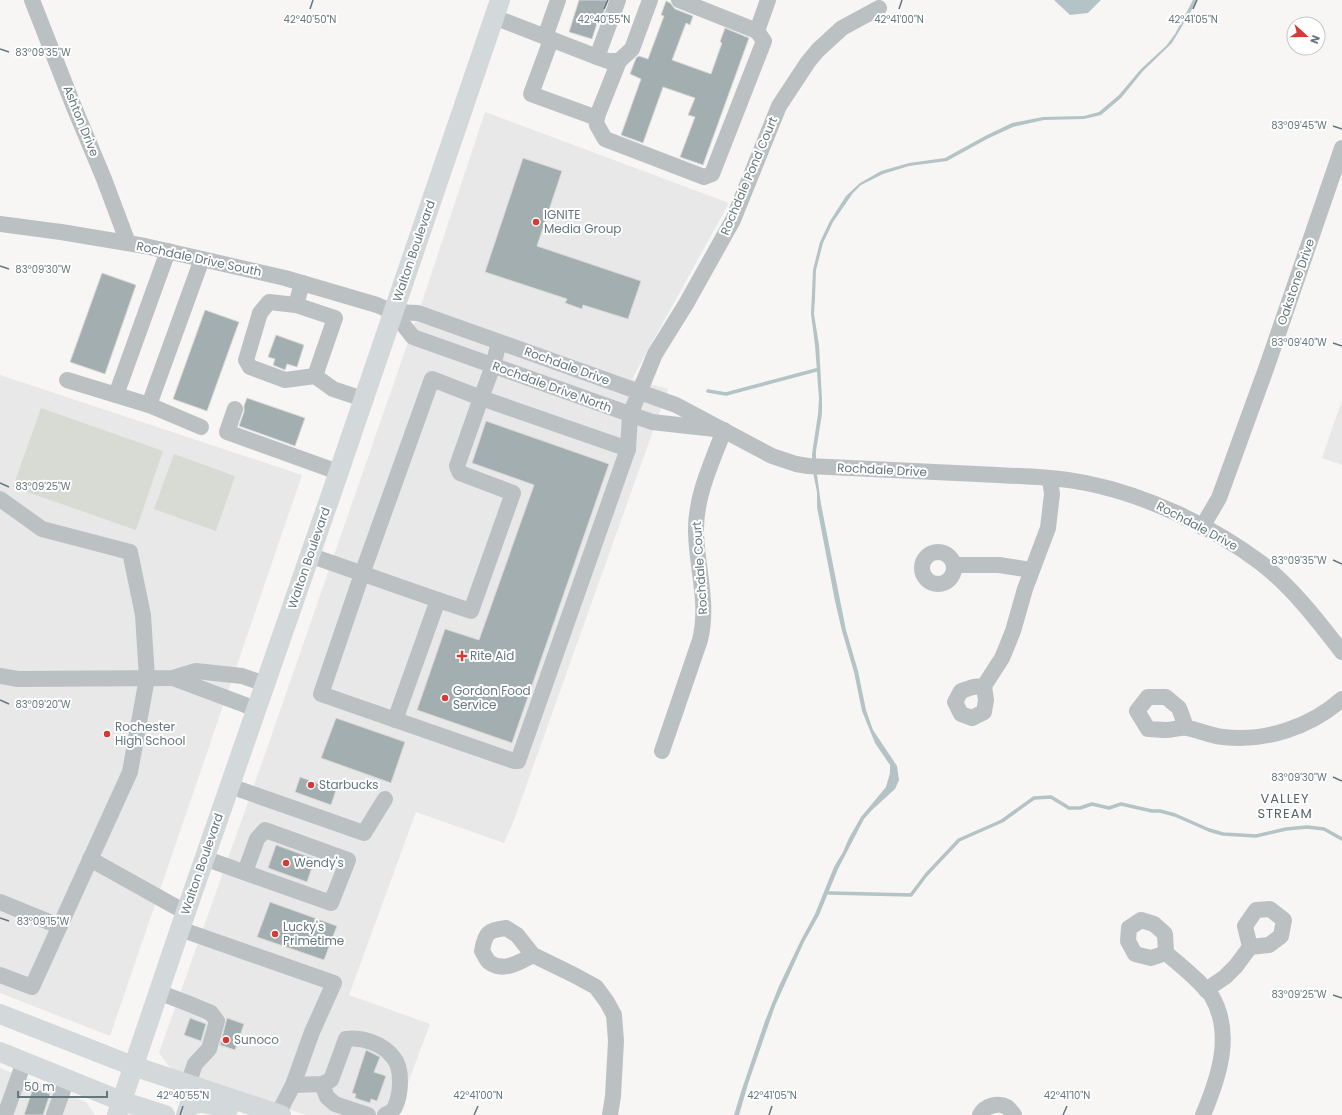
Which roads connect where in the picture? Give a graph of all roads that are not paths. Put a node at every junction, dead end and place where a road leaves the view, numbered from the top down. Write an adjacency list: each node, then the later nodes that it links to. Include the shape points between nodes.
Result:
1 (32, 0): 16 (street, Ashton Drive)
2 (558, 0): 10 (street)
3 (618, 0): 11 (street)
4 (650, 0): 12 (street, via 632,48)
5 (679, 0): 9 (street)
6 (768, 0): 9 (street)
7 (879, 8): 26 (street, Rochdale Pond Court, via 842,28 808,62 788,90 779,106 733,220 655,354)
8 (497, 9): 10 (street); 21 (main road, Walton Boulevard)
9 (757, 31): 13 (street, via 764,41 712,174 704,177 605,139 597,125)
10 (548, 38): 11 (street); 13 (street, via 531,94)
11 (597, 57): 12 (street)
12 (619, 61): 13 (street)
13 (597, 118)
14 (1342, 148): 39 (street, Oakstone Drive, via 1219,498)
15 (0, 224): 16 (street, Rochdale Drive South)
16 (128, 243): 17 (street, Rochdale Drive South)
17 (168, 251): 18 (street, Rochdale Drive South); 27 (street)
18 (202, 259): 19 (street, Rochdale Drive South); 30 (street)
19 (302, 283): 20 (street); 21 (street, Rochdale Drive South)
20 (296, 304): 24 (street, via 335,318); 24 (street, via 269,302 260,313 246,360 250,367 285,380)
21 (393, 312): 22 (street, Rochdale Drive, via 418,313); 23 (street, Rochdale Drive North, via 413,337); 29 (main road, Walton Boulevard)
22 (499, 342): 23 (street); 26 (street, Rochdale Drive)
23 (493, 366): 28 (street); 32 (street, Rochdale Drive North)
24 (315, 376): 29 (street, via 333,389)
25 (67, 380): 27 (street)
26 (639, 392): 32 (street, Rochdale Pond Court); 34 (street, Rochdale Drive, via 676,405)
27 (116, 395): 30 (street)
28 (481, 398): 35 (street); 43 (street, via 432,379); 44 (street, via 457,466 460,473 513,494 471,611)
29 (363, 399): 36 (main road, Walton Boulevard)
30 (149, 405): 33 (street)
31 (235, 409): 36 (street, via 227,432)
32 (630, 415): 34 (street, Rochdale Drive North, via 652,422); 35 (street, Rochdale Pond Court)
33 (200, 427)
34 (724, 430): 37 (street, Rochdale Drive, via 772,456 808,466); 55 (street, Rochdale Court, via 698,504 696,533 704,626)
35 (628, 450): 53 (street, Rochdale Pond Court, via 518,761)
36 (338, 472): 40 (main road, Walton Boulevard)
37 (1050, 479): 39 (street, Rochdale Drive, via 1085,483 1122,492 1164,507); 42 (street, via 1052,494 1048,528)
38 (0, 499): 47 (street, via 42,529 130,552 143,615)
39 (1202, 526): 45 (street, Rochdale Drive, via 1261,563 1303,603)
40 (309, 555): 43 (street); 49 (main road, Walton Boulevard)
41 (954, 565): 42 (street, via 999,565)
42 (1031, 570): 50 (street, via 1007,646)
43 (362, 574): 44 (street); 53 (street, via 321,694)
44 (438, 600): 53 (street)
45 (1339, 643)
46 (0, 676): 47 (street, via 18,679)
47 (147, 678): 48 (street); 59 (street, via 130,772)
48 (172, 678): 49 (street, via 196,671 242,676); 52 (street)
49 (265, 684): 52 (main road, Walton Boulevard)
50 (984, 686)
51 (1342, 699): 54 (street, via 1307,722 1265,737 1222,737)
52 (256, 709): 56 (main road, Walton Boulevard)
53 (395, 720)
54 (1186, 727)
55 (662, 751)
56 (230, 786): 57 (street, via 364,833); 58 (main road, Walton Boulevard)
57 (385, 799)
58 (204, 858): 60 (street); 62 (main road, Walton Boulevard)
59 (90, 860): 62 (street); 63 (street)
60 (245, 872): 60 (street, via 331,903 348,860 265,830 257,839)
61 (0, 902): 63 (street)
62 (183, 920): 69 (main road, Walton Boulevard); 77 (street, via 334,983 312,1032)
63 (59, 926): 67 (street, via 32,987)
64 (1250, 947): 68 (street, via 1225,977)
65 (1166, 953): 68 (street)
66 (533, 956): 87 (street, via 596,987 614,1015 616,1049)
67 (0, 975)
68 (1206, 990): 90 (street, via 1221,1020 1223,1043 1221,1063)
69 (158, 992): 73 (main road, Walton Boulevard); 75 (street, via 210,1013 217,1021 210,1049 195,1064)
70 (0, 1014): 73 (main road)
71 (0, 1052): 72 (main road)
72 (24, 1062): 74 (main road); 79 (street)
73 (133, 1066): 75 (main road); 78 (main road, Walton Boulevard)
74 (67, 1079): 78 (main road); 80 (street)
75 (188, 1084): 84 (main road)
76 (322, 1084): 77 (street); 85 (street, via 327,1097 335,1104); 86 (street, via 332,1080 346,1039 356,1038 373,1043 395,1058 399,1073 401,1088 394,1109)
77 (293, 1085): 84 (street)
78 (119, 1108): 81 (main road)
79 (5, 1115)
80 (54, 1115)
81 (165, 1115)
82 (186, 1115): 83 (main road, via 194,1103 206,1103)
83 (249, 1115)
84 (275, 1115)
85 (368, 1115)
86 (386, 1115)
87 (610, 1115)
88 (980, 1115): 89 (street, via 994,1105 1007,1108)
89 (1014, 1115)
90 (1203, 1115)

